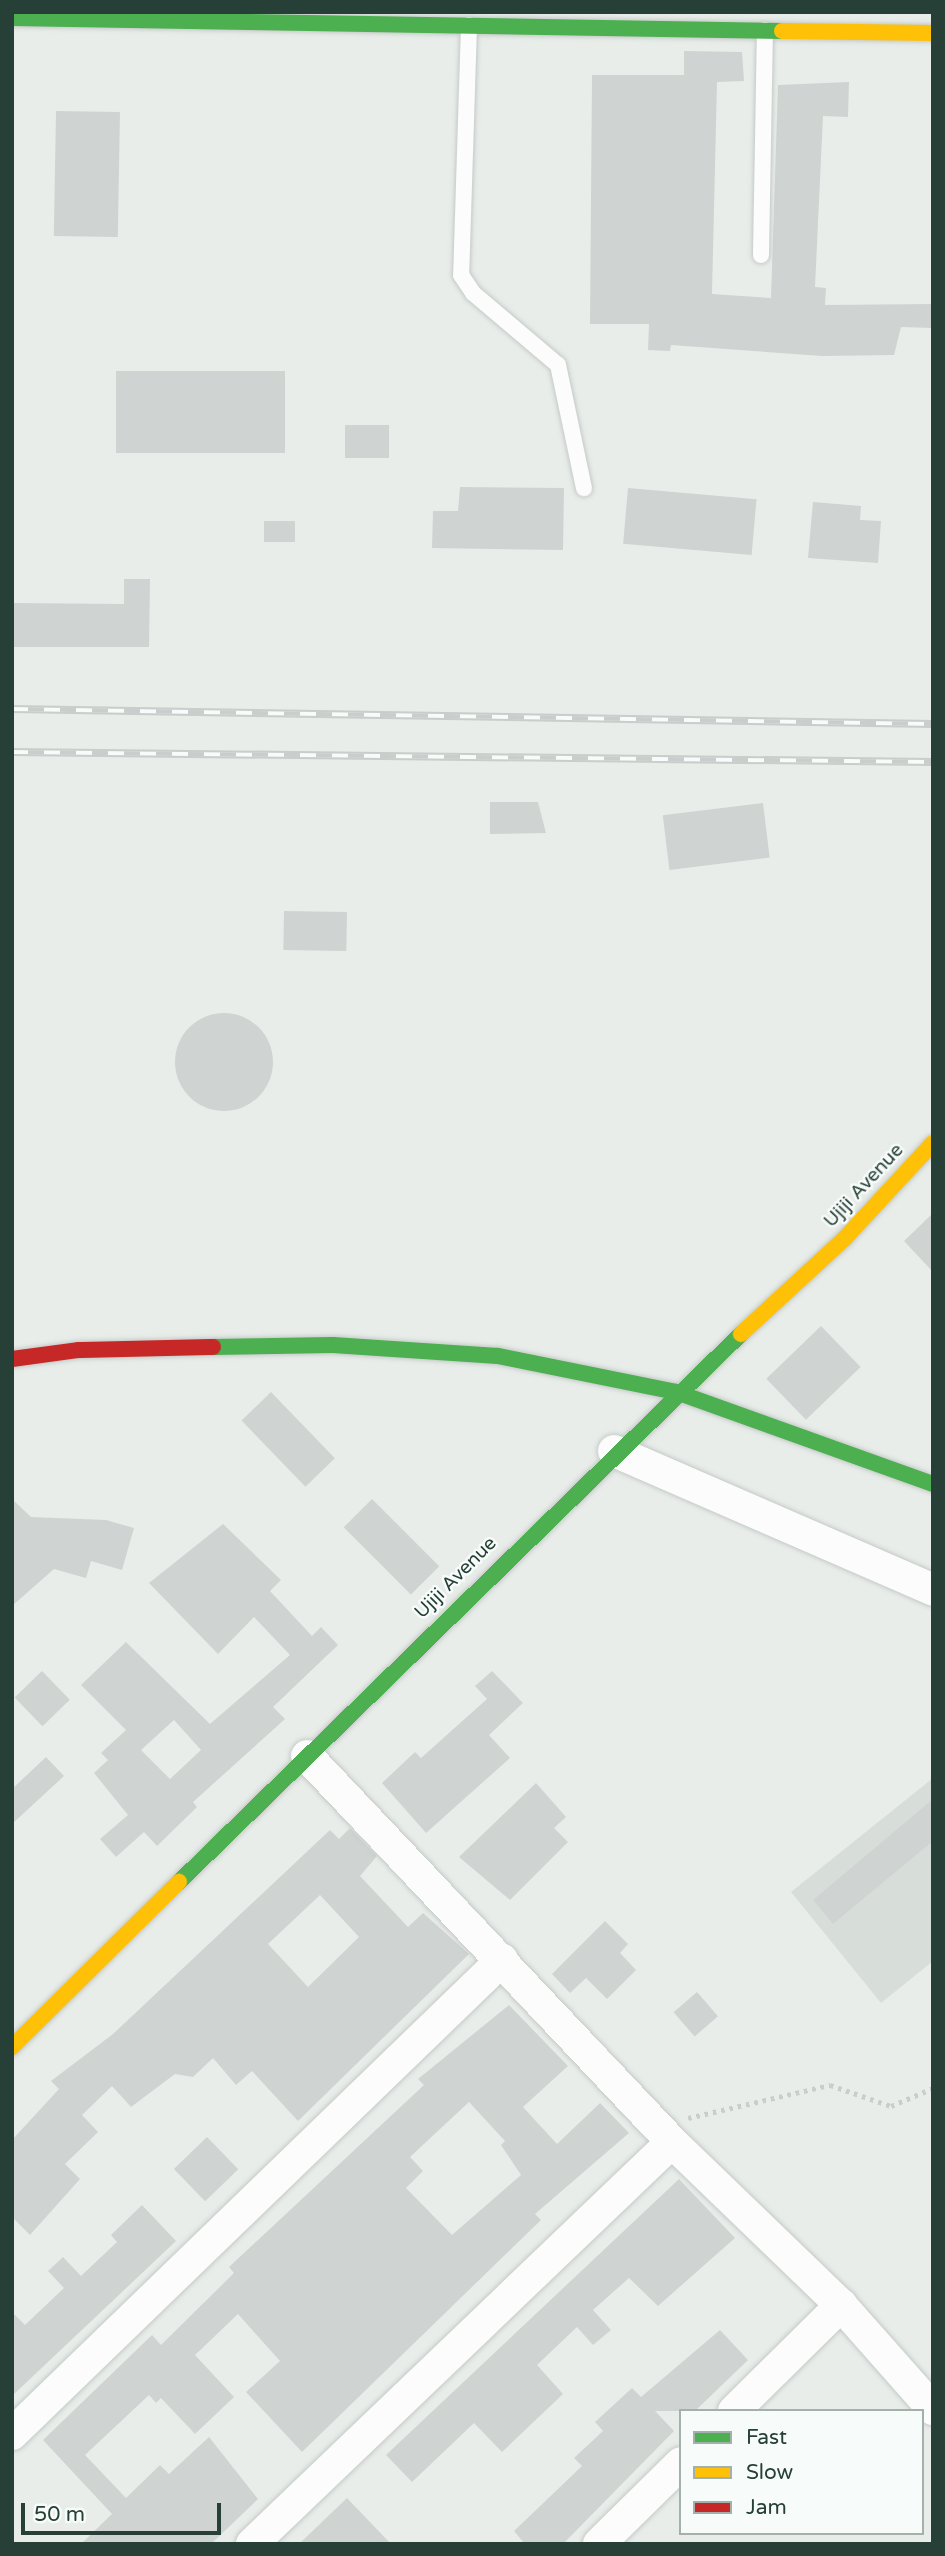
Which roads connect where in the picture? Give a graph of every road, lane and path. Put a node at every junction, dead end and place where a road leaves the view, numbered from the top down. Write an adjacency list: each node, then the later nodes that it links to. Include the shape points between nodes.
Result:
1 (12, 18): 2 (main road)
2 (469, 25): 3 (main road); 6 (lane, via 458,266 473,293 558,365)
3 (765, 30): 4 (main road); 5 (lane)
4 (933, 33)
5 (761, 256)
6 (584, 488)
7 (933, 1143): 9 (main road, Ujiji Avenue, via 845,1238)
8 (12, 1359): 9 (main road, via 79,1350 333,1345 498,1356)
9 (676, 1392): 10 (main road, Ujiji Avenue); 11 (main road)
10 (614, 1451): 12 (street); 13 (main road, Ujiji Avenue)
11 (933, 1484)
12 (933, 1590)
13 (307, 1756): 14 (street); 15 (main road, Ujiji Avenue)
14 (502, 1960): 17 (street); 21 (street)
15 (12, 2047)
16 (933, 2088): 17 (path, via 891,2106 831,2085)
17 (665, 2134): 18 (street); 23 (street)
18 (841, 2305): 19 (street); 20 (street)
19 (736, 2409)
20 (933, 2409)
21 (12, 2434)
22 (679, 2465): 24 (street)
23 (252, 2544)
24 (599, 2544)

